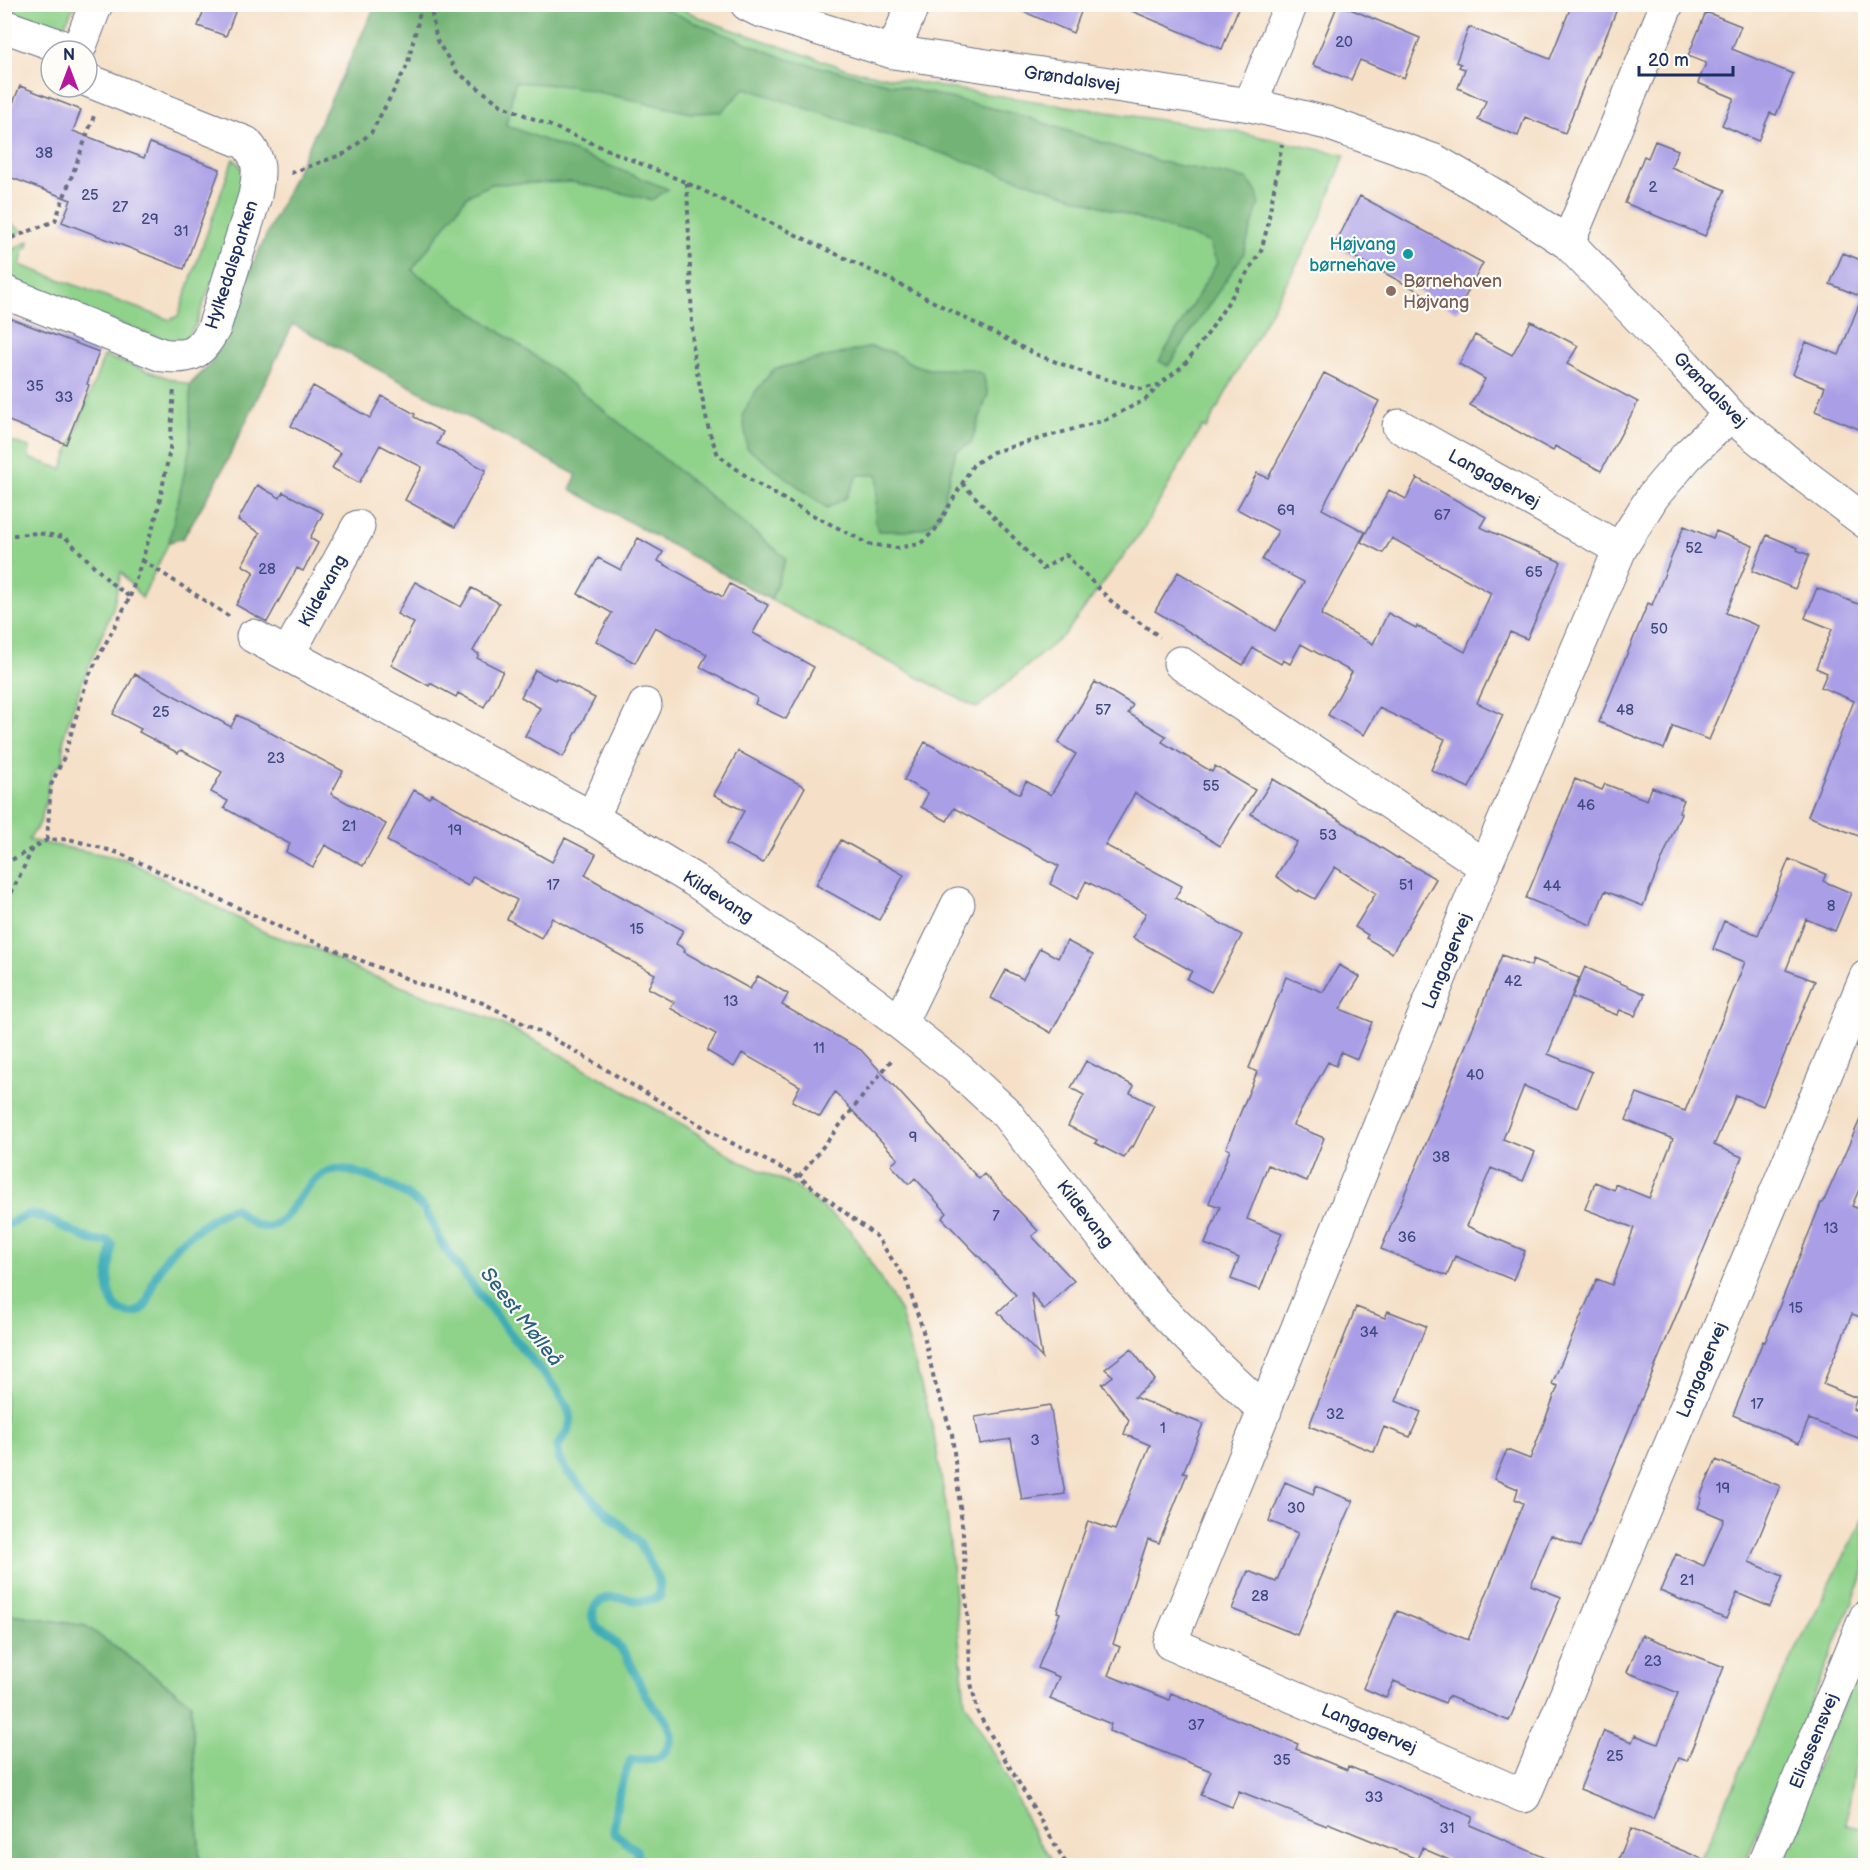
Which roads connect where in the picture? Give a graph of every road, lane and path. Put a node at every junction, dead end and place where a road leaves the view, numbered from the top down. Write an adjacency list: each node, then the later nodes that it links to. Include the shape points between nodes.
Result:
1 (96, 4): 10 (street)
2 (421, 4): 16 (path, via 407,66 371,133 346,153 288,174)
3 (430, 4): 17 (path, via 437,41 457,72 501,105)
4 (747, 4): 11 (street, Grøndalsvej)
5 (913, 4): 11 (street)
6 (1291, 4): 14 (street)
7 (1667, 4): 19 (street)
8 (4, 26): 9 (street)
9 (41, 39)
10 (81, 39)
11 (893, 52): 14 (street, Grøndalsvej)
12 (99, 84): 16 (street, Hylkedalsparken, via 246,143 255,154)
13 (91, 99): 18 (path, via 55,221)
14 (1250, 105): 15 (street, Grøndalsvej)
15 (1287, 114): 19 (street, Grøndalsvej, via 1327,123 1435,161); 22 (path, via 1261,251 1184,365)
16 (258, 179): 21 (street, Hylkedalsparken, via 214,328 195,354)
17 (687, 183): 22 (path, via 893,280 1035,354 1141,388); 25 (path, via 693,352 709,431 718,455 754,482 805,511 869,544 896,548 920,544 935,530)
18 (4, 241)
19 (1568, 243): 23 (street, Grøndalsvej)
20 (4, 292): 21 (street, via 162,355)
21 (178, 357): 30 (path, via 170,449 157,514)
22 (1159, 385): 25 (path, via 1145,400 1105,420 993,452 973,465)
23 (1731, 415): 26 (street, Grøndalsvej); 29 (street, Langagervej, via 1687,456 1653,496)
24 (1399, 426): 29 (street, Langagervej)
25 (962, 483): 34 (path, via 1043,568 1066,555 1115,604 1167,643)
26 (1866, 522)
27 (358, 527): 33 (street, Kildevang)
28 (4, 536): 31 (path, via 37,533 65,537)
29 (1620, 549): 40 (street, Langagervej)
30 (142, 560): 31 (path); 32 (path, via 222,610)
31 (130, 597): 37 (path, via 88,677 64,757 51,785)
32 (253, 636): 33 (street, Kildevang)
33 (288, 654): 36 (street, Kildevang)
34 (1180, 663): 40 (street)
35 (645, 705): 36 (street)
36 (592, 818): 44 (street, Kildevang, via 831,971)
37 (47, 840): 38 (path); 45 (path, via 69,839 119,853 295,934 420,984 483,1003)
38 (33, 848): 39 (path); 42 (path)
39 (4, 864)
40 (1485, 866): 46 (street, Langagervej)
41 (958, 904): 44 (street)
42 (4, 910)
43 (1866, 977): 46 (street, Langagervej, via 1524,1796 1170,1643)
44 (900, 1023): 45 (path, via 900,1047 892,1060); 46 (street, Kildevang, via 1006,1113 1151,1299)
45 (799, 1178): 48 (path, via 877,1237 906,1280 952,1434 963,1533 970,1683 978,1713)
46 (1265, 1412)
47 (1866, 1617): 49 (street, Eliassensvej)
48 (1069, 1866)
49 (1763, 1866)

